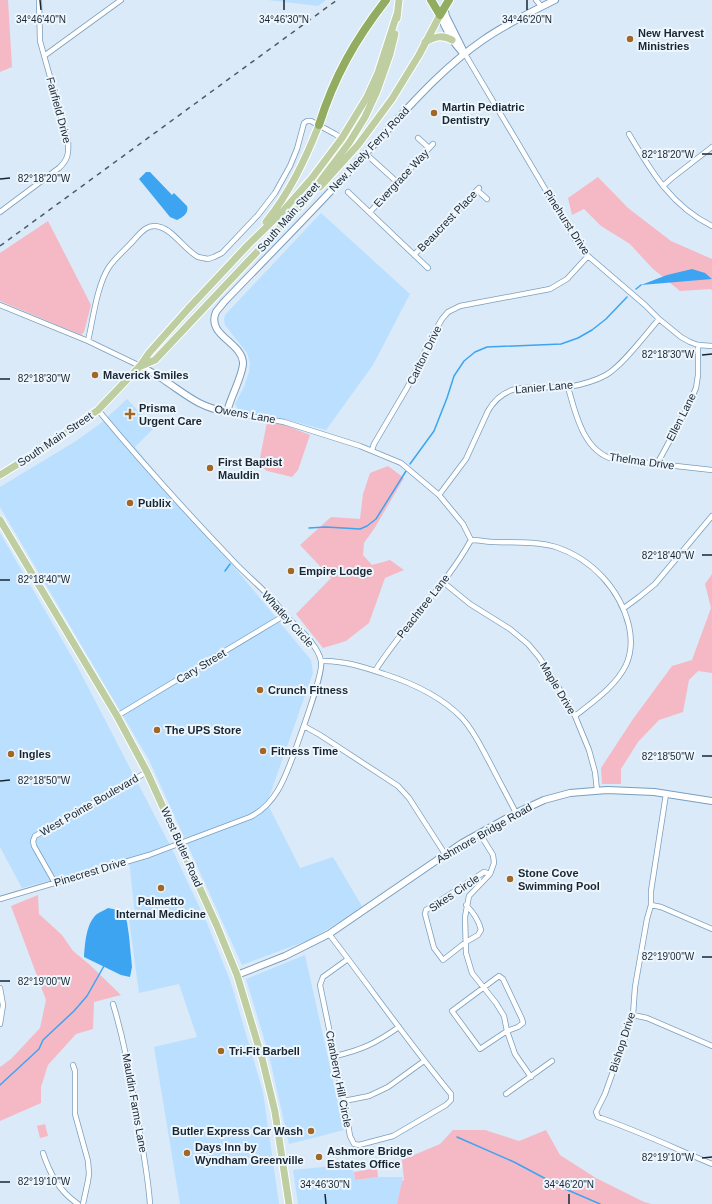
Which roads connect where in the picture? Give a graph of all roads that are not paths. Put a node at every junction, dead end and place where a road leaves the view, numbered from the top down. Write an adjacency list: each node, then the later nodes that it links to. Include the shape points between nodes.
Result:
1 (39, 0): 15 (street, Fairfield Drive, via 39,32)
2 (121, 0): 15 (street)
3 (386, 0): 16 (highway, via 339,72)
4 (399, 0): 10 (main road, South Main Street)
5 (431, 0): 11 (highway)
6 (536, 0): 9 (street)
7 (555, 0): 9 (street, New Neely Ferry Road)
8 (446, 4): 11 (highway); 14 (street, Pinehurst Drive, via 446,16)
9 (542, 7): 14 (street, New Neely Ferry Road, via 497,31)
10 (397, 14): 18 (main road, South Main Street, via 375,79); 20 (main road, South Main Street, via 390,54 379,86 365,117)
11 (440, 15): 12 (street, Pinehurst Drive); 13 (main road)
12 (452, 40): 13 (main road, via 439,36); 14 (street, Pinehurst Drive)
13 (425, 42): 27 (main road, via 380,116 336,170)
14 (464, 54): 22 (street, New Neely Ferry Road, via 427,88); 33 (street, Pinehurst Drive, via 576,241)
15 (44, 56): 28 (street, Fairfield Drive, via 68,141 68,155 66,162 59,168)
16 (319, 125): 18 (street); 31 (main road, via 300,171 286,196); 37 (street, via 311,121 304,123 293,157 275,193 250,225 219,255 208,259 198,257 161,227 148,227 142,231 106,273)
17 (629, 134): 24 (street, via 652,173)
18 (342, 138): 20 (street); 31 (main road, South Main Street, via 312,178)
19 (418, 138): 23 (street, Evergrace Way, via 431,146)
20 (349, 143): 27 (main road, South Main Street)
21 (712, 147): 24 (street)
22 (366, 154): 23 (street); 43 (street, New Neely Ferry Road, via 216,312 215,326 240,352 243,362)
23 (397, 182): 29 (street, Evergrace Way)
24 (663, 186): 30 (street, via 675,199)
25 (348, 192): 29 (street)
26 (487, 199): 32 (street, Beaucrest Place, via 478,189)
27 (306, 200): 40 (main road, South Main Street, via 155,360)
28 (0, 212)
29 (370, 212): 32 (street)
30 (712, 226)
31 (248, 245): 40 (main road, South Main Street, via 163,336)
32 (414, 255): 34 (street)
33 (588, 256): 36 (street, Pinehurst Drive); 44 (street, Carlton Drive, via 567,278 550,289 460,306 448,312 435,331)
34 (428, 268)
35 (0, 305): 37 (street, Owens Lane)
36 (659, 319): 38 (street, Pinehurst Drive); 41 (street, Lanier Lane, via 611,371 598,379)
37 (88, 341): 40 (street, Owens Lane)
38 (698, 345): 39 (street, Pinehurst Drive); 45 (street, Ellen Lane, via 696,388)
39 (712, 346)
40 (140, 366): 42 (main road, South Main Street); 43 (street, Owens Lane, via 202,405)
41 (568, 387): 45 (street, Thelma Drive, via 580,427 599,453 613,459); 48 (street, Lanier Lane, via 518,388 500,395 488,411 466,459)
42 (98, 410): 47 (main road, South Main Street); 54 (street, Whatley Circle, via 198,524)
43 (227, 412): 44 (street, Owens Lane, via 284,422)
44 (372, 450): 48 (street, Owens Lane, via 401,462)
45 (657, 464): 46 (street, Thelma Drive)
46 (712, 470)
47 (0, 475)
48 (439, 495): 51 (street, Owens Lane, via 463,524)
49 (712, 516): 53 (street, via 655,584)
50 (0, 520): 57 (main road, West Butler Road)
51 (471, 540): 52 (street, Peachtree Lane); 53 (street, via 539,543 564,550 603,576)
52 (443, 582): 56 (street, Peachtree Lane); 58 (street, Maple Drive, via 528,644 549,670)
53 (624, 608): 58 (street, via 631,642 627,663 611,686)
54 (285, 615): 55 (street, Whatley Circle, via 311,643); 57 (street, Cary Street)
55 (322, 661): 56 (street); 59 (street, via 320,678)
56 (375, 671): 64 (street, via 419,687 462,718 479,742)
57 (117, 716): 60 (main road, West Butler Road)
58 (575, 716): 61 (street, Maple Drive, via 589,750)
59 (304, 726): 66 (street, via 283,781 266,806 250,817); 67 (street, via 398,786 409,798)
60 (147, 772): 66 (main road, West Butler Road); 69 (street, West Pointe Boulevard, via 35,836 34,846)
61 (597, 790): 62 (street, Ashmore Bridge Road, via 641,790); 64 (street, Ashmore Bridge Road, via 554,797)
62 (666, 794): 63 (street, Ashmore Bridge Road); 72 (street, Bishop Drive)
63 (712, 800)
64 (516, 813): 65 (street, Ashmore Bridge Road)
65 (480, 834): 67 (street, Ashmore Bridge Road); 68 (street, via 493,855 494,862)
66 (180, 843): 69 (street, Pinecrest Drive); 77 (main road, West Butler Road)
67 (445, 854): 74 (street, Ashmore Bridge Road)
68 (490, 874): 71 (street, via 469,896); 75 (street, Sikes Circle, via 484,872 426,910 434,948 443,960)
69 (55, 883): 70 (street, Pinecrest Drive)
70 (0, 900)
71 (466, 905): 75 (street); 75 (street, via 480,925 480,930)
72 (651, 905): 73 (street); 81 (street, Bishop Drive, via 635,987)
73 (712, 929)
74 (328, 934): 76 (street, Cranberry Hill Circle); 77 (street, Ashmore Bridge Road, via 285,956)
75 (466, 942): 79 (street, via 466,953 472,973)
76 (348, 959): 83 (street, Cranberry Hill Circle); 86 (street, Cranberry Hill Circle, via 323,977 320,985)
77 (237, 975): 98 (main road, West Butler Road, via 269,1086)
78 (0, 988): 82 (street, via 3,1005)
79 (483, 988): 84 (street, via 504,1016); 84 (street, via 499,976 502,979 523,1023); 84 (street, via 452,1011 480,1049)
80 (113, 1004): 97 (street, Mauldin Farms Lane, via 129,1066)
81 (633, 1015): 85 (street, via 647,1018); 94 (street, Bishop Drive, via 596,1115)
82 (0, 1024)
83 (399, 1027): 86 (street, via 376,1043); 87 (street, Cranberry Hill Circle)
84 (506, 1031): 90 (street, via 515,1054)
85 (712, 1046)
86 (334, 1056): 92 (street, Cranberry Hill Circle)
87 (424, 1061): 92 (street, via 388,1088 369,1096); 92 (street, Cranberry Hill Circle, via 451,1094 451,1100 393,1136 354,1144 350,1136)
88 (552, 1061): 90 (street)
89 (73, 1065): 96 (street, via 75,1114 88,1161 88,1181)
90 (531, 1077): 91 (street)
91 (506, 1094)
92 (344, 1101)
93 (43, 1153): 95 (street, via 57,1184)
94 (712, 1164)
95 (78, 1204)
96 (83, 1204)
97 (150, 1204)
98 (289, 1204)

